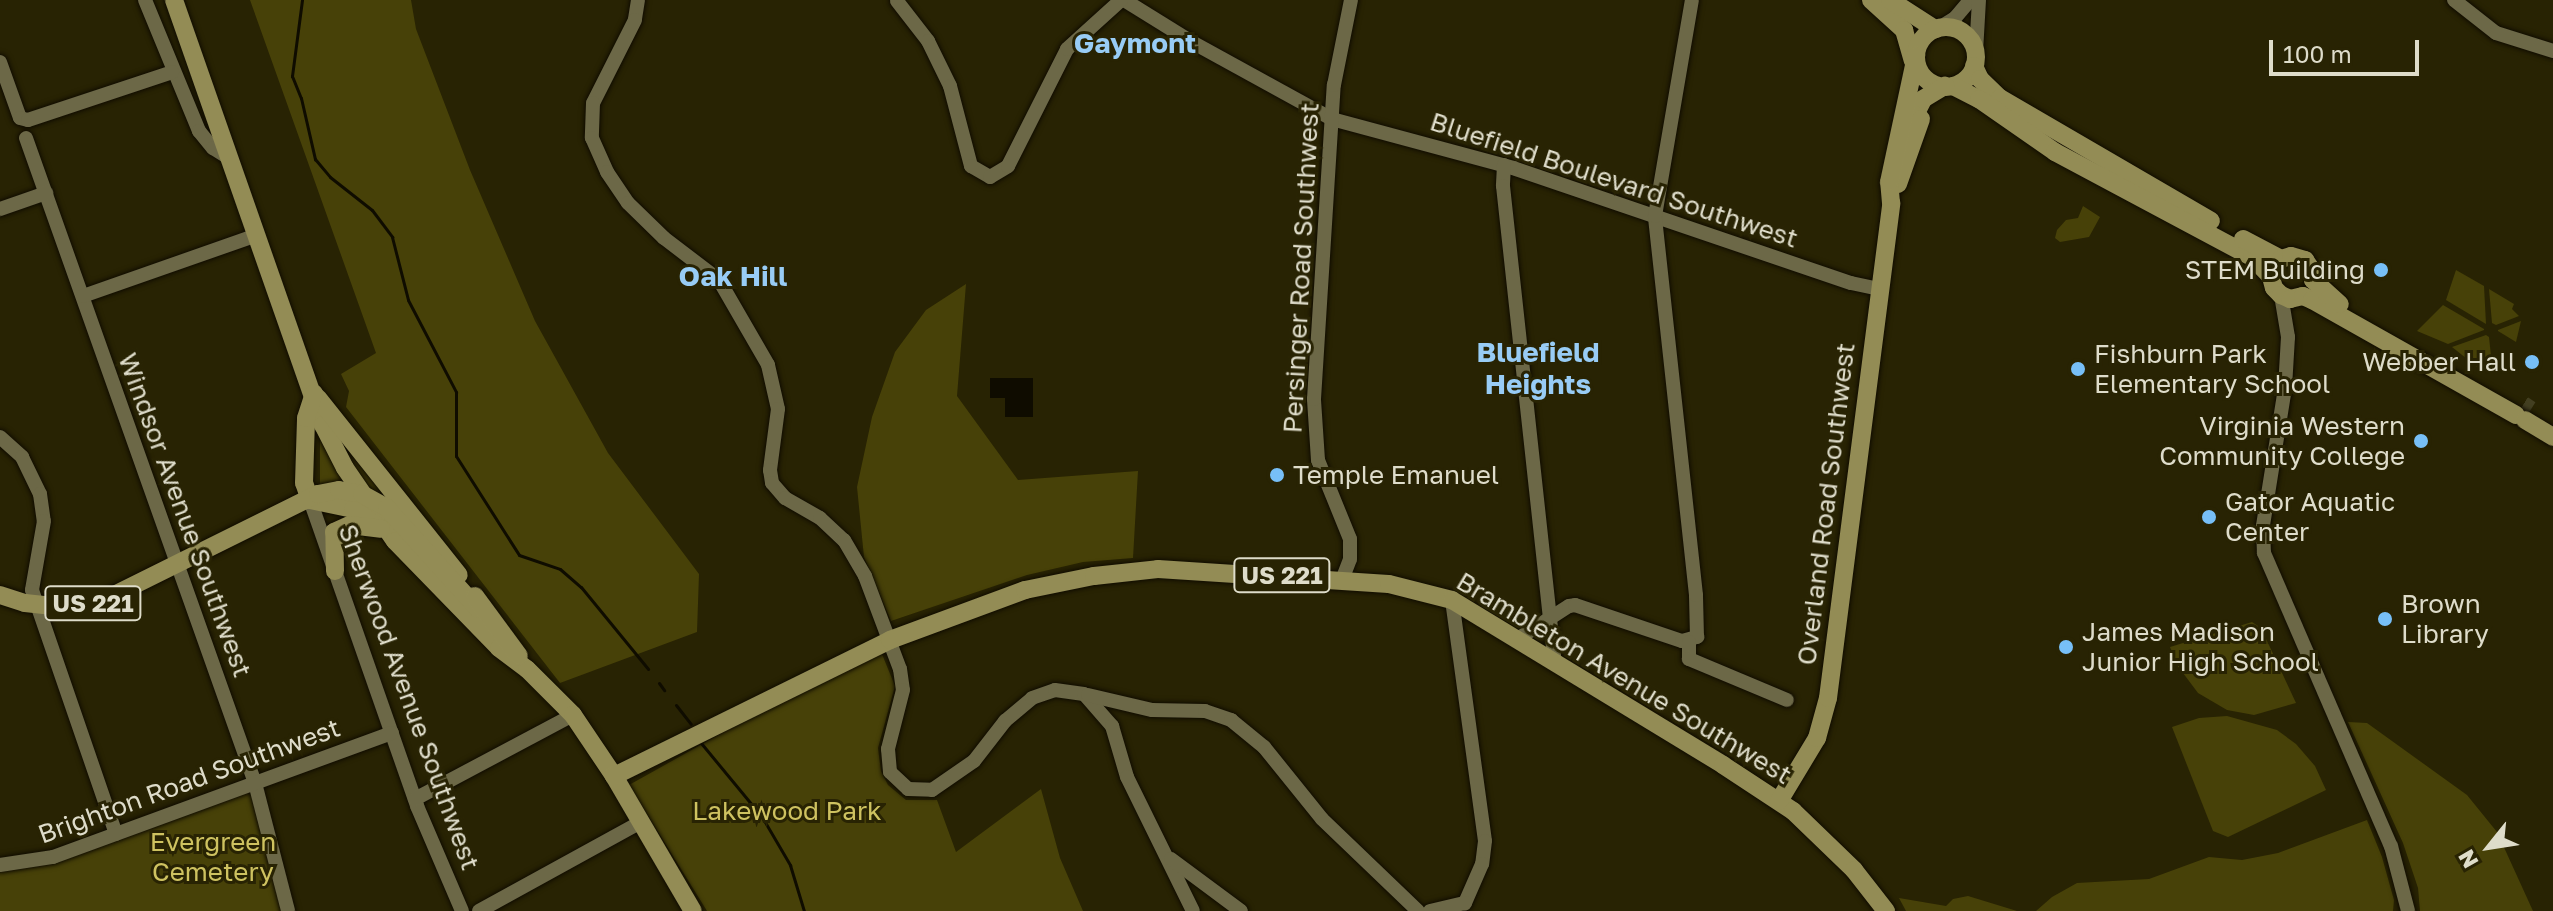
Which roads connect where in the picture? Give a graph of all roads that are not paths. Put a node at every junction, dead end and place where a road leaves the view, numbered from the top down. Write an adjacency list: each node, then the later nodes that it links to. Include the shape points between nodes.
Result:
1 (145, 0): 18 (street)
2 (174, 0): 23 (main road)
3 (638, 0): 51 (street, via 635,20 593,103 589,127 597,153 628,203 719,280 733,300 768,365 777,399 772,483 844,540 865,576)
4 (1123, 0): 12 (street, via 1067,49 1008,166 997,175 983,176 971,166 959,111 939,61); 21 (street, Bluefield Boulevard Southwest)
5 (1351, 0): 21 (street, Persinger Road Southwest)
6 (1692, 0): 28 (street)
7 (1874, 0): 16 (main road, via 1905,32)
8 (1890, 0): 13 (main road)
9 (1970, 0): 13 (street, via 1955,18)
10 (1979, 0): 15 (street)
11 (2454, 0): 14 (street, via 2496,33)
12 (897, 1)
13 (1937, 28): 15 (main road, via 1959,30); 16 (main road, via 1923,37)
14 (2553, 51)
15 (1976, 52): 19 (main road, via 1965,80); 20 (main road); 20 (main road, via 1987,88)
16 (1916, 58): 19 (main road, via 1927,79); 26 (main road, Overland Road Southwest, via 1893,158)
17 (0, 62): 18 (street, via 20,118 35,119)
18 (172, 72): 23 (street, via 199,131)
19 (1955, 88): 26 (main road, Overland Road Southwest, via 1932,92 1915,110); 31 (main road, via 2055,152 2252,257)
20 (2016, 106): 30 (main road)
21 (1332, 119): 24 (street, Bluefield Boulevard Southwest); 45 (street, Persinger Road Southwest, via 1314,413 1318,460 1350,539)
22 (26, 138): 25 (street, Windsor Avenue Southwest)
23 (229, 158): 29 (main road)
24 (1504, 165): 28 (street, Bluefield Boulevard Southwest); 49 (street)
25 (46, 193): 27 (street); 34 (street, Windsor Avenue Southwest)
26 (1891, 203): 32 (main road, Overland Road Southwest)
27 (0, 209)
28 (1655, 216): 32 (street, Bluefield Boulevard Southwest); 53 (street, via 1691,553 1697,637)
29 (257, 235): 34 (street); 35 (main road)
30 (2281, 259): 31 (main road); 33 (main road, via 2305,260 2313,272)
31 (2271, 277): 33 (main road, via 2274,288)
32 (1880, 289): 63 (main road, Overland Road Southwest, via 1828,698 1817,738)
33 (2299, 292): 36 (main road); 78 (street, via 2288,337 2264,553 2391,846)
34 (83, 296): 43 (street, Windsor Avenue Southwest)
35 (314, 393): 40 (main road, via 332,444); 41 (main road, Sherwood Avenue Southwest); 50 (main road)
36 (2524, 412): 37 (main road); 39 (main road)
37 (2553, 423)
38 (0, 437): 48 (street, via 29,468 44,507 32,583)
39 (2553, 437)
40 (362, 494): 41 (main road, US 221, via 327,491); 42 (main road); 50 (main road, via 396,516)
41 (310, 500): 42 (main road, via 353,509); 43 (main road, US 221); 44 (street, Sherwood Avenue Southwest)
42 (388, 535): 44 (main road, via 350,525 334,532); 55 (main road, via 499,648)
43 (178, 565): 48 (main road, US 221, via 100,602); 61 (street, Windsor Avenue Southwest)
44 (335, 571): 59 (street, Sherwood Avenue Southwest)
45 (1342, 580): 47 (main road, Brambleton Avenue Southwest / US 221, via 1408,587); 51 (main road, Brambleton Avenue Southwest / US 221, via 1196,569 1094,576 1025,590)
46 (0, 595): 48 (main road, US 221)
47 (1452, 600): 52 (main road, Brambleton Avenue Southwest / US 221); 68 (street, via 1485,841)
48 (38, 604): 65 (street)
49 (1549, 617): 52 (street); 53 (street, via 1569,606 1590,607); 54 (street)
50 (508, 639): 55 (main road)
51 (890, 640): 56 (street, via 903,690 888,763 895,779 908,789 932,790 961,773 1032,698 1055,690); 60 (main road, Brambleton Avenue Southwest / US 221)
52 (1516, 640): 54 (main road, Brambleton Avenue Southwest / US 221)
53 (1689, 642): 57 (street, via 1689,659)
54 (1555, 664): 63 (main road, Brambleton Avenue Southwest / US 221)
55 (527, 669): 58 (main road)
56 (1084, 694): 66 (street, via 1112,726 1127,777); 75 (street, via 1152,710 1205,711 1231,720 1264,747 1322,819)
57 (1787, 700)
58 (573, 715): 60 (main road); 62 (street)
59 (392, 733): 61 (street, Brighton Road Southwest); 62 (street, Sherwood Avenue Southwest)
60 (614, 776): 64 (main road)
61 (255, 783): 65 (street, Brighton Road Southwest); 69 (street, Windsor Avenue Southwest)
62 (415, 799): 70 (street, Sherwood Avenue Southwest)
63 (1779, 801): 77 (main road, Brambleton Avenue Southwest / US 221, via 1854,870)
64 (641, 822): 71 (street); 72 (main road)
65 (116, 834): 67 (street, Brighton Road Southwest, via 53,857)
66 (1166, 856): 73 (street); 74 (street)
67 (0, 865)
68 (1470, 907): 76 (street)
69 (288, 911)
70 (462, 911)
71 (479, 911)
72 (693, 911)
73 (1193, 911)
74 (1241, 911)
75 (1418, 911)
76 (1430, 911)
77 (1886, 911)
78 (2408, 911)

